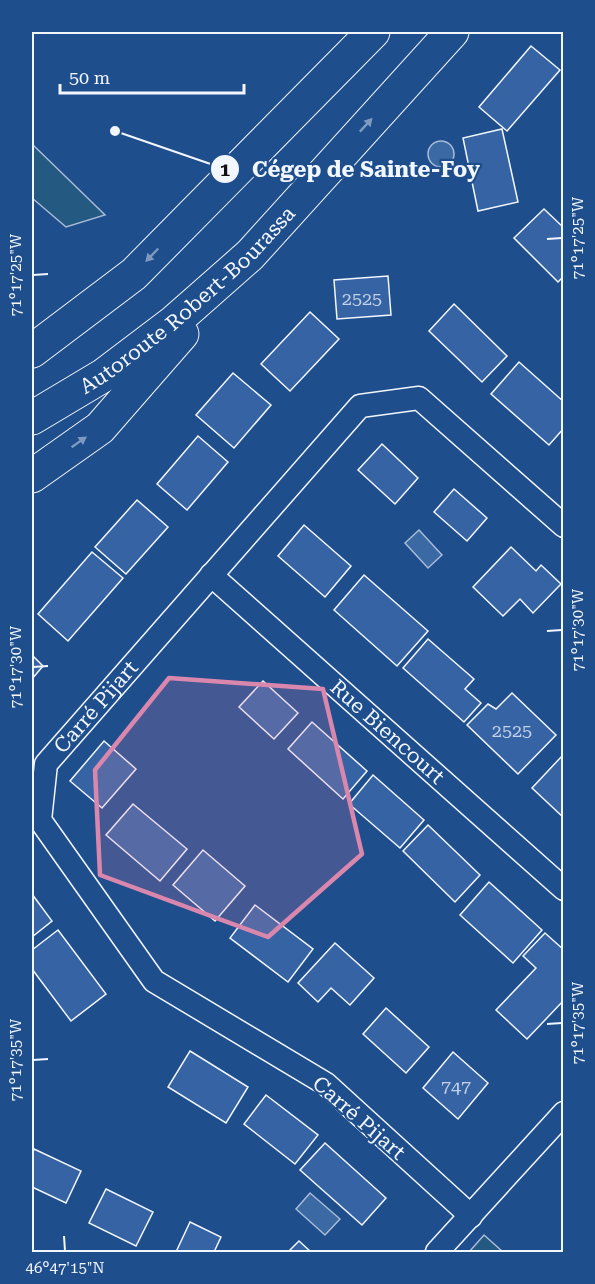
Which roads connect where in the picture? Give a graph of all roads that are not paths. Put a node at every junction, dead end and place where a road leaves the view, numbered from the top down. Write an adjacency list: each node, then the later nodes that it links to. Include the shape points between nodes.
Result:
1 (344, 32): 4 (highway)
2 (373, 32): 4 (highway)
3 (452, 32): 5 (highway, Autoroute Robert-Bourassa, one-way to 3)
4 (241, 168): 6 (highway, one-way to 6, via 134,274)
5 (250, 255): 7 (highway, Autoroute Robert-Bourassa, via 174,322 104,375); 8 (highway, one-way to 5, via 100,428)
6 (32, 351)
7 (32, 418)
8 (32, 476)
9 (564, 526): 10 (street, Carré Pijart, via 419,398 360,406)
10 (211, 575): 11 (street, Rue Biencourt); 13 (street, Carré Pijart, via 46,764 40,820 154,981 326,1084)
11 (564, 889)
12 (564, 1113): 13 (street)
13 (471, 1216): 14 (street)
14 (437, 1252)

